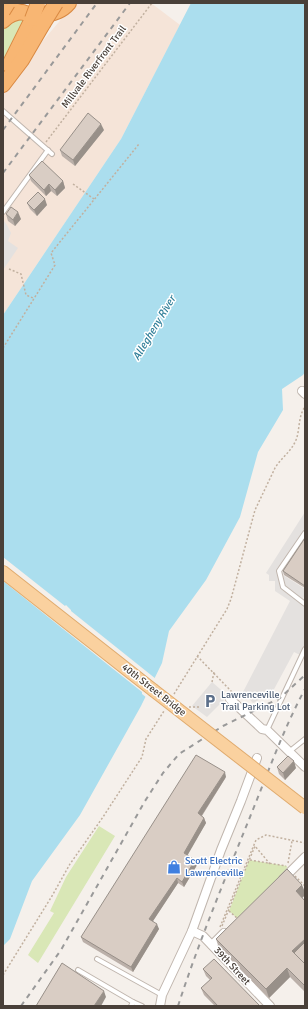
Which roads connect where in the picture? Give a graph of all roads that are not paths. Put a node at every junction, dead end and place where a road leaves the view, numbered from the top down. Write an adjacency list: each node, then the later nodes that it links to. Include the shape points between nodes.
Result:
1 (8, 3): 6 (highway, bridge)
2 (38, 3): 7 (highway, bridge)
3 (56, 3): 7 (highway, bridge)
4 (69, 3): 7 (highway, via 55,13)
5 (3, 7): 7 (highway)
6 (3, 11)
7 (33, 18): 8 (highway, via 13,14); 9 (highway); 10 (highway, via 22,60)
8 (3, 21)
9 (3, 76)
10 (3, 86)
11 (3, 111): 12 (lane)
12 (48, 150): 13 (lane); 14 (lane)
13 (52, 154)
14 (3, 212)
15 (305, 533): 17 (lane, via 279,571 283,587)
16 (3, 572): 25 (main road, 40th Street Bridge, bridge)
17 (305, 604)
18 (305, 650): 20 (lane)
19 (232, 696): 20 (street, via 262,728)
20 (267, 730): 22 (street)
21 (305, 739): 22 (lane)
22 (290, 751): 24 (street)
23 (257, 758): 29 (street)
24 (305, 767)
25 (305, 808)
26 (305, 858): 27 (street)
27 (279, 882)
28 (224, 930): 30 (street)
29 (192, 931): 30 (street, 39th Street); 33 (street)
30 (212, 944): 37 (street, 39th Street)
31 (97, 959): 33 (lane)
32 (78, 970): 34 (lane)
33 (162, 995): 36 (street)
34 (132, 1004): 35 (lane)
35 (142, 1006)
36 (160, 1006)
37 (270, 1006)

